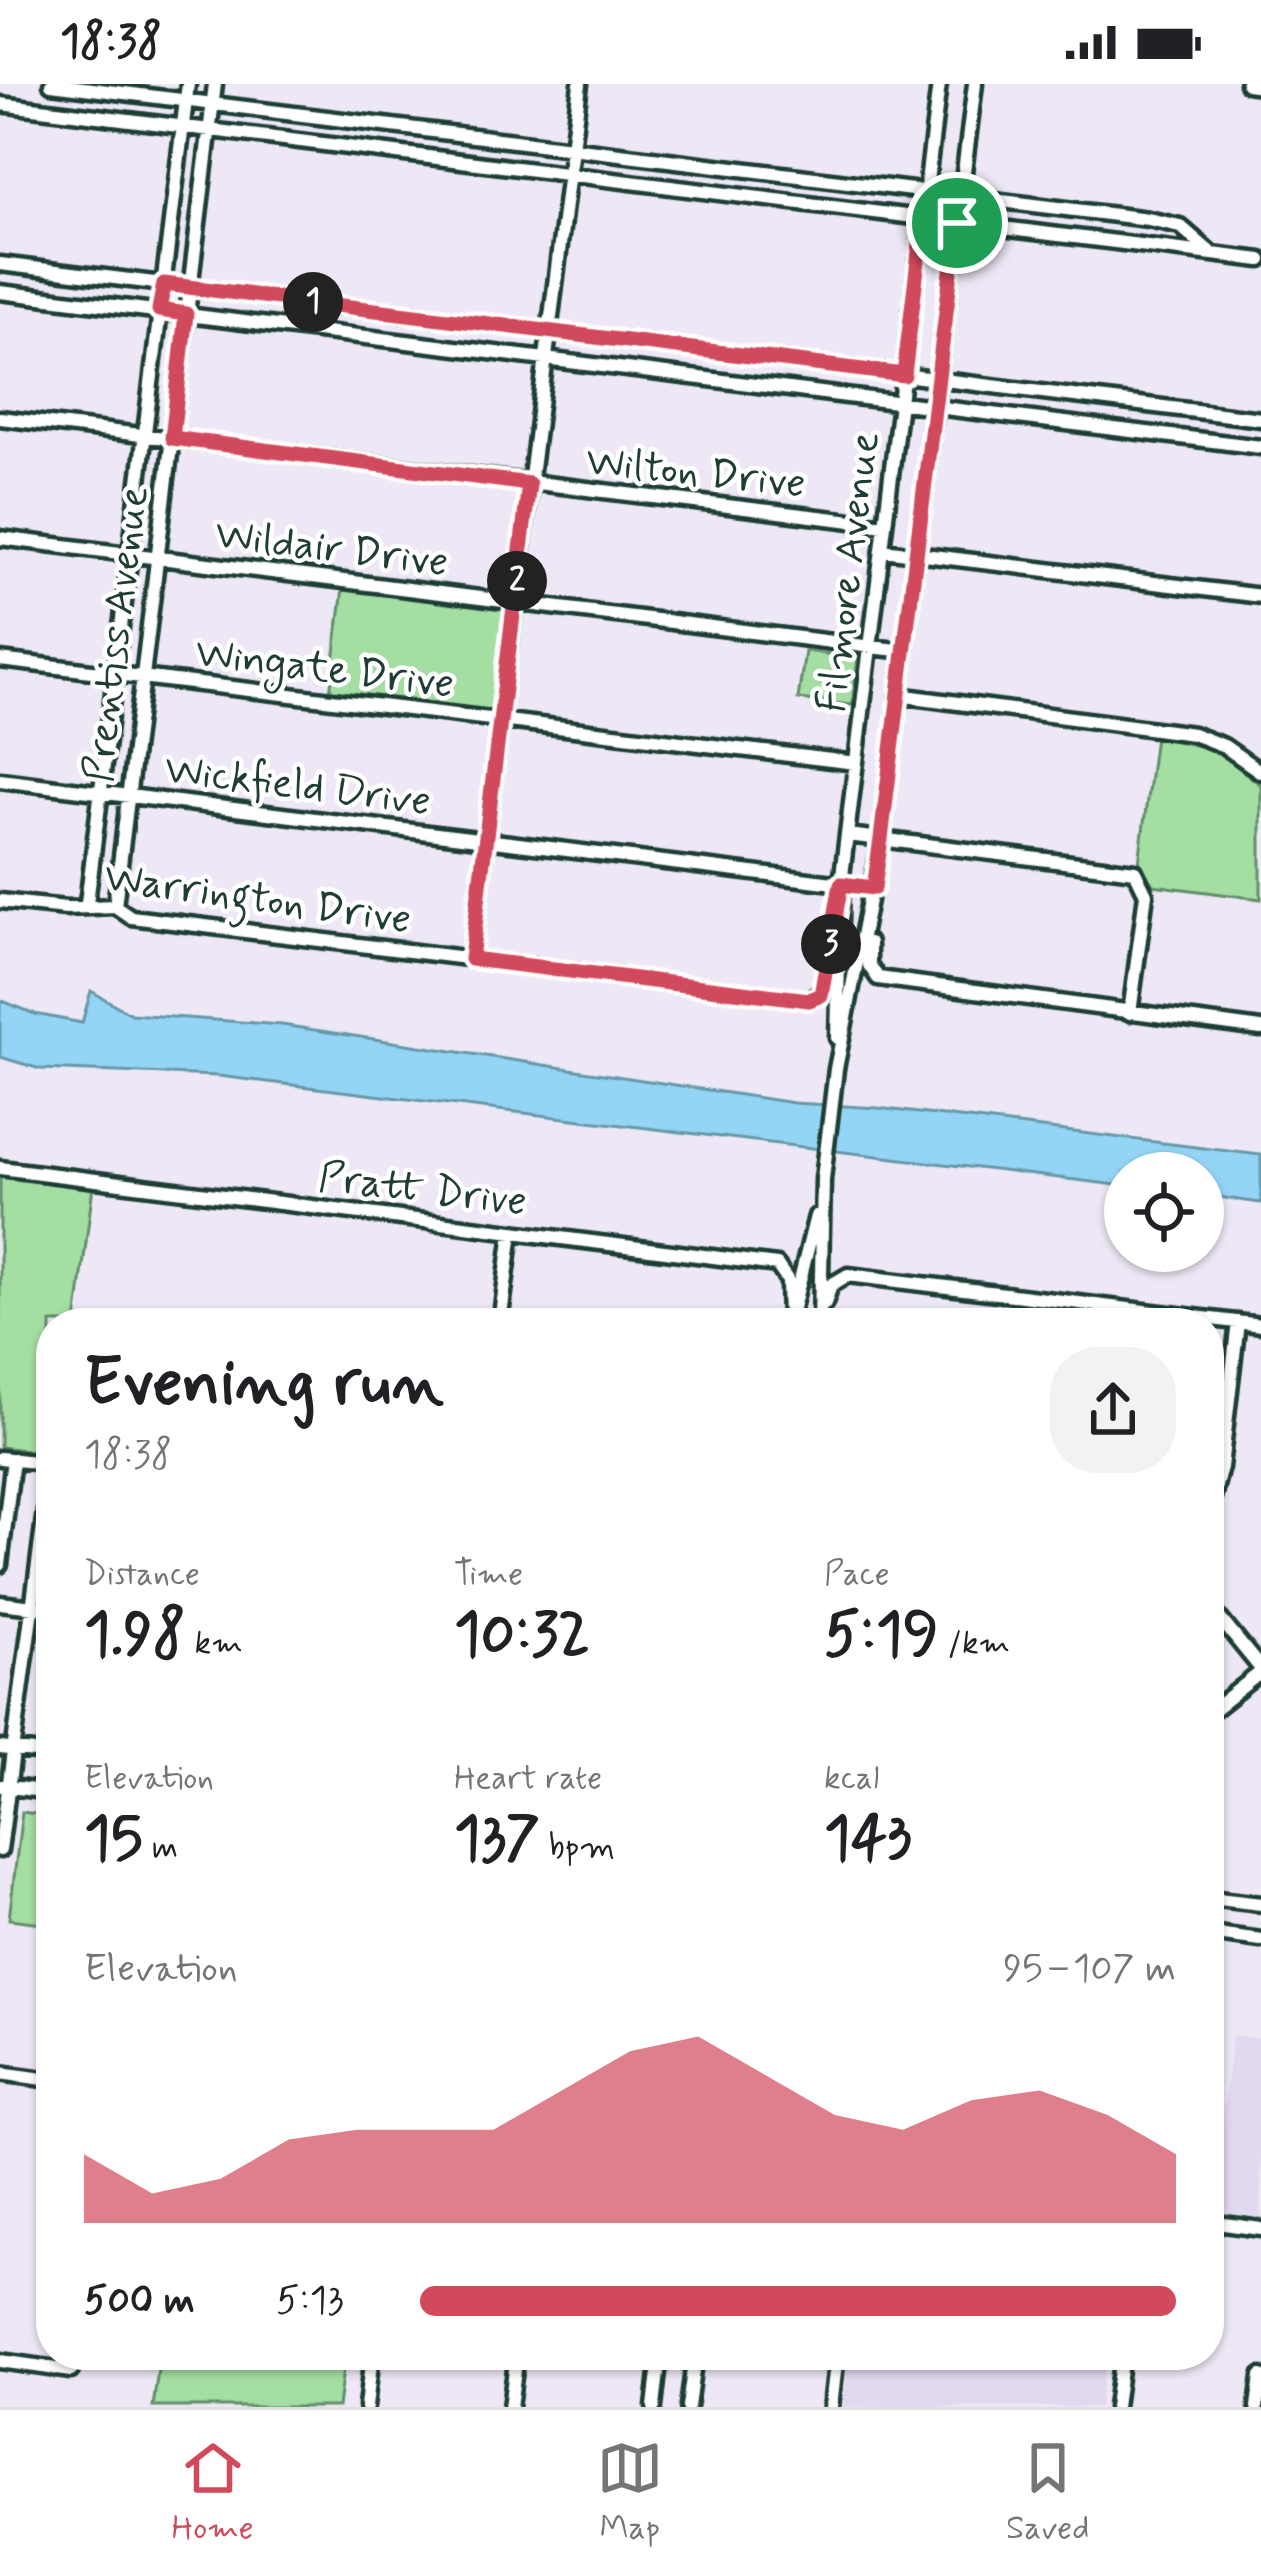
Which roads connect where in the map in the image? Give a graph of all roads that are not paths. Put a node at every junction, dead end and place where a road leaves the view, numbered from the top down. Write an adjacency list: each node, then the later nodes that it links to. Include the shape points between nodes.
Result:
1 (51, 84): 9 (street)
2 (188, 84): 9 (street, Prentiss Avenue)
3 (215, 84): 11 (street, Prentiss Avenue)
4 (580, 84): 14 (street)
5 (939, 84): 16 (street, Filmore Avenue)
6 (975, 84): 17 (street, Filmore Avenue)
7 (1247, 84): 8 (street)
8 (1261, 86)
9 (186, 100): 11 (street); 12 (street, Prentiss Avenue)
10 (0, 104): 12 (street)
11 (213, 104): 13 (street, Prentiss Avenue); 14 (street)
12 (183, 127): 13 (street); 23 (street, Prentiss Avenue)
13 (209, 130): 15 (street); 24 (street, Prentiss Avenue)
14 (572, 148): 15 (street); 16 (street)
15 (568, 175): 18 (street); 28 (street)
16 (926, 192): 17 (street); 18 (street, Filmore Avenue)
17 (961, 196): 19 (street, Filmore Avenue); 20 (street, via 1166,222)
18 (923, 219): 19 (street); 31 (street, Filmore Avenue)
19 (957, 223): 20 (street); 32 (street, Filmore Avenue)
20 (1212, 254): 21 (street)
21 (1261, 260)
22 (0, 264): 23 (street)
23 (164, 284): 24 (street); 26 (street, Prentiss Avenue)
24 (190, 287): 27 (street, Prentiss Avenue); 28 (street)
25 (0, 292): 26 (street)
26 (159, 310): 27 (street); 38 (street, Prentiss Avenue)
27 (186, 314): 29 (street); 39 (street, Prentiss Avenue)
28 (549, 331): 29 (street); 30 (street)
29 (546, 361): 33 (street); 41 (street)
30 (848, 368): 31 (street); 33 (street)
31 (904, 375): 32 (street); 34 (street, Filmore Avenue)
32 (938, 380): 35 (street, Filmore Avenue); 37 (street)
33 (844, 398): 34 (street)
34 (900, 405): 35 (street); 42 (street, Filmore Avenue)
35 (934, 409): 40 (street); 46 (street, Filmore Avenue)
36 (0, 418): 38 (street, Wilton Drive)
37 (1261, 419)
38 (142, 436): 39 (street, Wilton Drive); 45 (street, Prentiss Avenue)
39 (172, 438): 41 (street, Wilton Drive); 47 (street, Prentiss Avenue)
40 (1261, 447)
41 (529, 484): 42 (street, Wilton Drive); 49 (street)
42 (885, 525): 44 (street, Filmore Avenue)
43 (0, 538): 45 (street, Wildair Drive)
44 (883, 550): 46 (street); 50 (street, Filmore Avenue)
45 (128, 554): 47 (street, Wildair Drive); 53 (street, Prentiss Avenue)
46 (915, 554): 48 (street); 51 (street, Filmore Avenue)
47 (157, 557): 49 (street, Wildair Drive); 54 (street, Prentiss Avenue)
48 (1261, 596)
49 (515, 603): 50 (street, Wildair Drive); 56 (street)
50 (870, 647): 51 (street, Wildair Drive); 57 (street, Filmore Avenue)
51 (904, 651): 55 (street, Filmore Avenue)
52 (0, 660): 53 (street, Wingate Drive)
53 (114, 674): 54 (street, Wingate Drive); 60 (street, Prentiss Avenue)
54 (143, 677): 56 (street, Wingate Drive); 61 (street, Prentiss Avenue)
55 (898, 695): 58 (street, via 1193,734); 64 (street, Filmore Avenue)
56 (500, 721): 57 (street, Wingate Drive); 63 (street)
57 (856, 763): 62 (street, Filmore Avenue)
58 (1260, 768)
59 (0, 780): 60 (street, Wickfield Drive)
60 (100, 792): 61 (street, Wickfield Drive); 68 (street, Prentiss Avenue)
61 (128, 796): 63 (street, Wickfield Drive); 69 (street, Prentiss Avenue)
62 (848, 835): 64 (street); 65 (street, Filmore Avenue)
63 (486, 839): 65 (street, Wickfield Drive); 70 (street)
64 (881, 839): 66 (street, Filmore Avenue); 71 (street, via 1135,871 1146,894)
65 (841, 884): 66 (street, Wickfield Drive); 70 (street, Warrington Drive, via 825,987 816,999); 73 (street, Filmore Avenue)
66 (874, 888): 71 (street, via 868,953 878,978); 73 (street, Filmore Avenue)
67 (0, 901): 68 (street, Warrington Drive)
68 (87, 903): 69 (street, Warrington Drive)
69 (115, 906): 70 (street, Warrington Drive, via 130,917)
70 (471, 959)
71 (1130, 1013): 72 (street)
72 (1261, 1029)
73 (836, 1069): 75 (street, Filmore Avenue)
74 (0, 1168): 76 (street, Pratt Drive)
75 (824, 1179): 80 (street, Filmore Avenue); 81 (street, Filmore Avenue)
76 (512, 1232): 78 (street); 79 (street, Pratt Drive, via 777,1265 788,1281)
77 (1095, 1305): 82 (street, via 848,1275 831,1285); 83 (street); 84 (street)
78 (502, 1308)
79 (789, 1308)
80 (793, 1308)
81 (820, 1308)
82 (824, 1308)
83 (1094, 1308)
84 (1120, 1308)
85 (1224, 1320): 86 (street)
86 (1238, 1322): 87 (street); 88 (street)
87 (1261, 1324)
88 (1224, 1441)
89 (6, 1458): 90 (street); 91 (street)
90 (36, 1463)
91 (0, 1565)
92 (36, 1590): 94 (street)
93 (0, 1603): 94 (street)
94 (34, 1607): 98 (street)
95 (1224, 1624): 96 (street)
96 (1261, 1671): 97 (street)
97 (1224, 1701)
98 (6, 1749): 99 (street); 100 (street)
99 (36, 1752)
100 (4, 1787): 101 (street); 102 (street)
101 (36, 1790)
102 (0, 1850)
103 (1224, 1900): 104 (street)
104 (1261, 1904)
105 (1224, 1936): 106 (street)
106 (1261, 1940)
107 (0, 2073): 108 (street)
108 (36, 2078)
109 (1224, 2224): 110 (street)
110 (1261, 2229)
111 (0, 2361): 112 (street)
112 (36, 2366)
113 (370, 2370): 120 (street)
114 (515, 2370): 121 (street)
115 (658, 2370): 122 (street)
116 (693, 2370): 123 (street)
117 (835, 2370): 124 (street)
118 (1120, 2370): 125 (street)
119 (1261, 2376): 126 (street)
120 (366, 2407)
121 (510, 2407)
122 (654, 2407)
123 (688, 2407)
124 (831, 2407)
125 (1115, 2407)
126 (1257, 2407)

